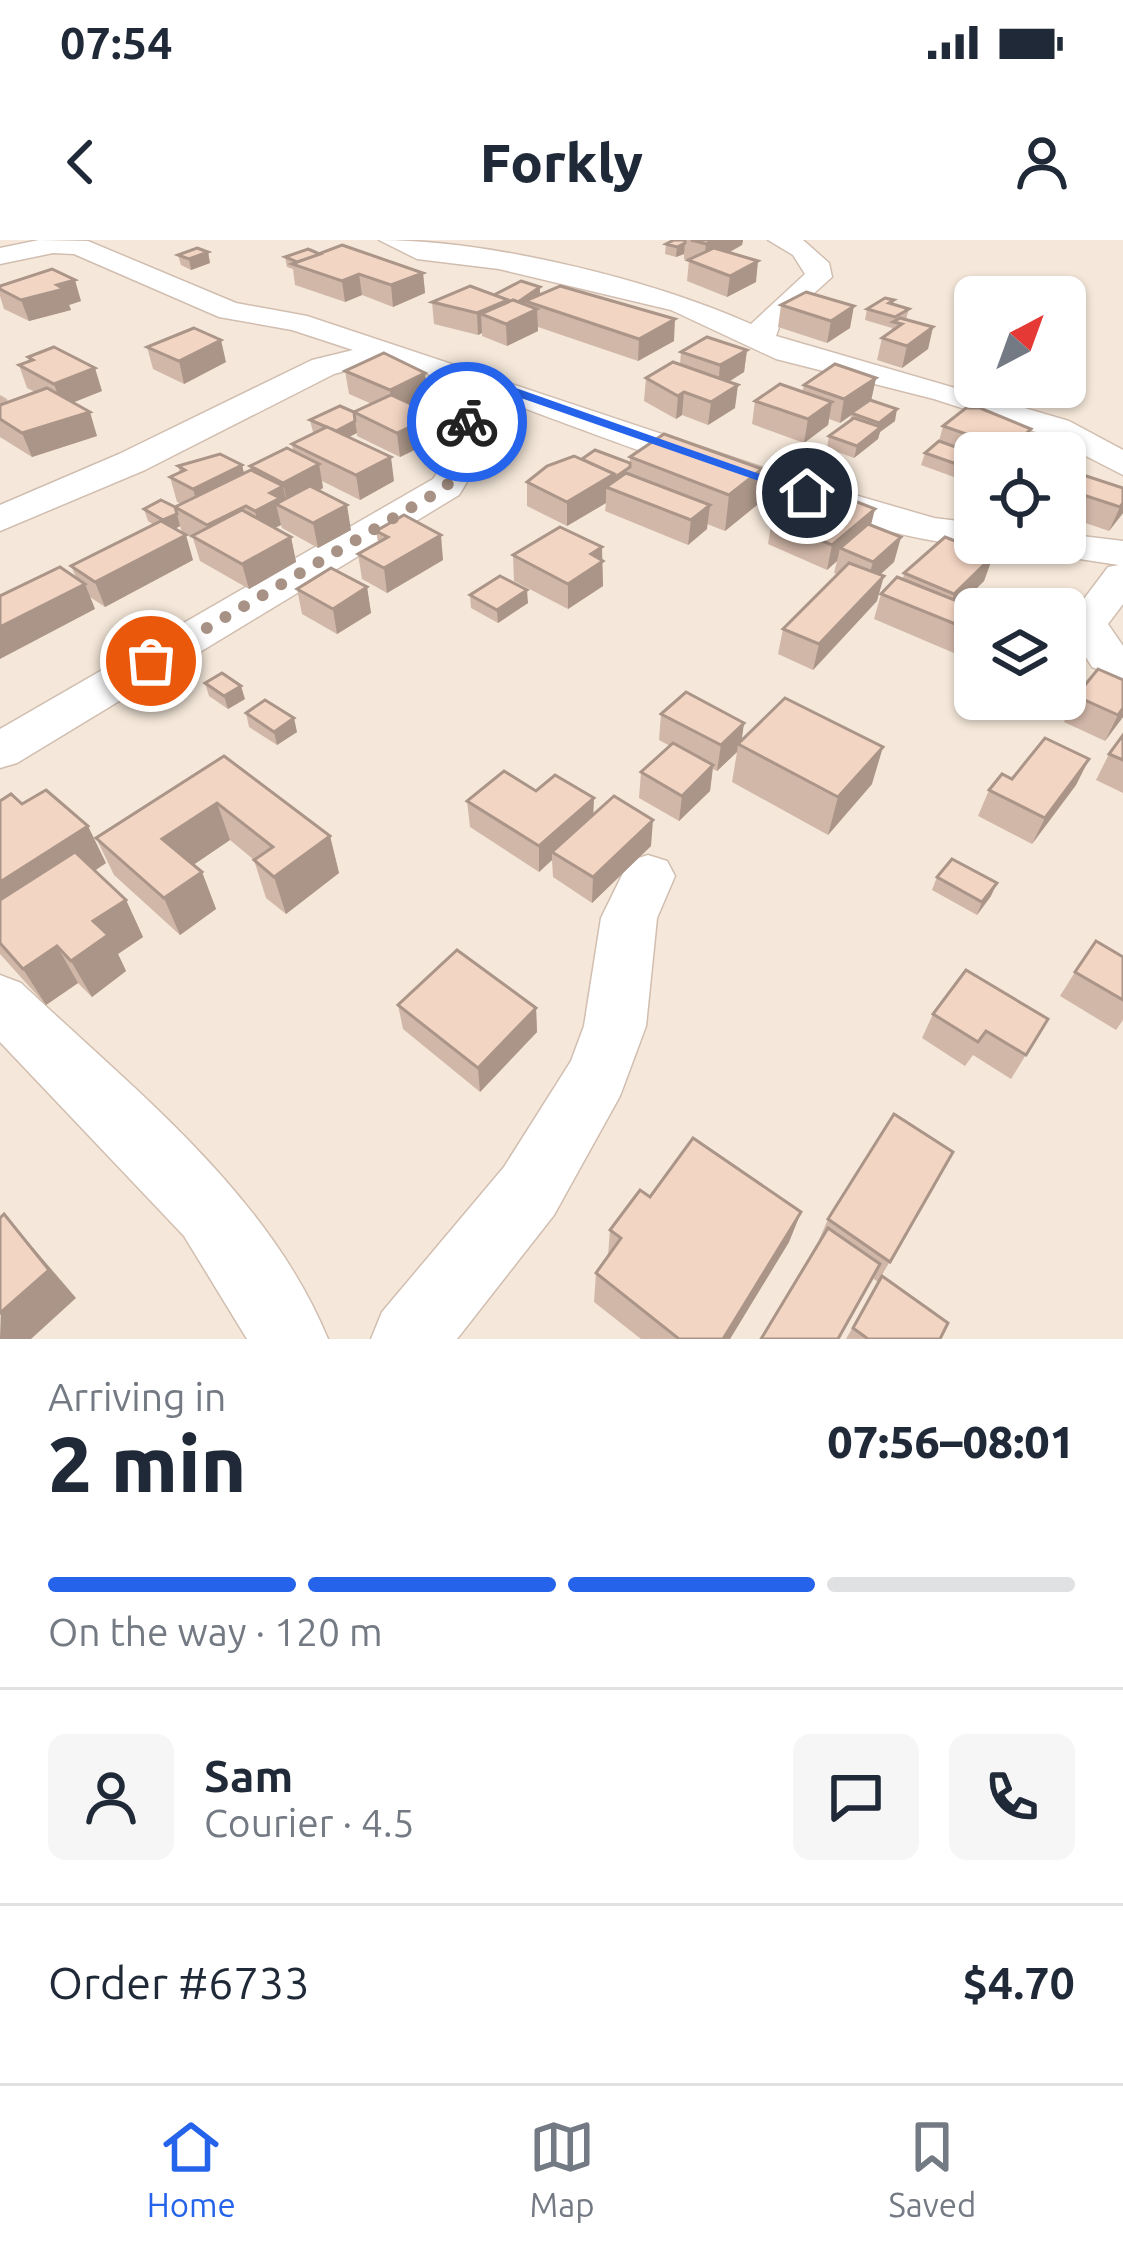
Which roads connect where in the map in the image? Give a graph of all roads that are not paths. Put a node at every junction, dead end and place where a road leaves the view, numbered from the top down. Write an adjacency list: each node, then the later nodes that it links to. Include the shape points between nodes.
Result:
1 (392, 240): 4 (street, via 681,304)
2 (782, 240): 4 (street, via 802,249 818,277 766,320)
3 (0, 256): 5 (street, via 80,247 229,311 297,322)
4 (760, 338): 7 (street, via 1057,428)
5 (381, 352): 6 (street); 8 (street, via 322,367)
6 (492, 384): 9 (street, via 766,481); 14 (street, via 461,431 460,467 446,487)
7 (1123, 464)
8 (0, 519)
9 (954, 532)
10 (1086, 548): 11 (street)
11 (1123, 553)
12 (1123, 576): 13 (street, via 1086,622)
13 (1123, 666)
14 (0, 751)
15 (648, 875): 18 (street, via 629,918 615,1026 597,1075 529,1191)
16 (0, 1001): 17 (street, via 209,1210)
17 (290, 1339)
18 (409, 1339)

